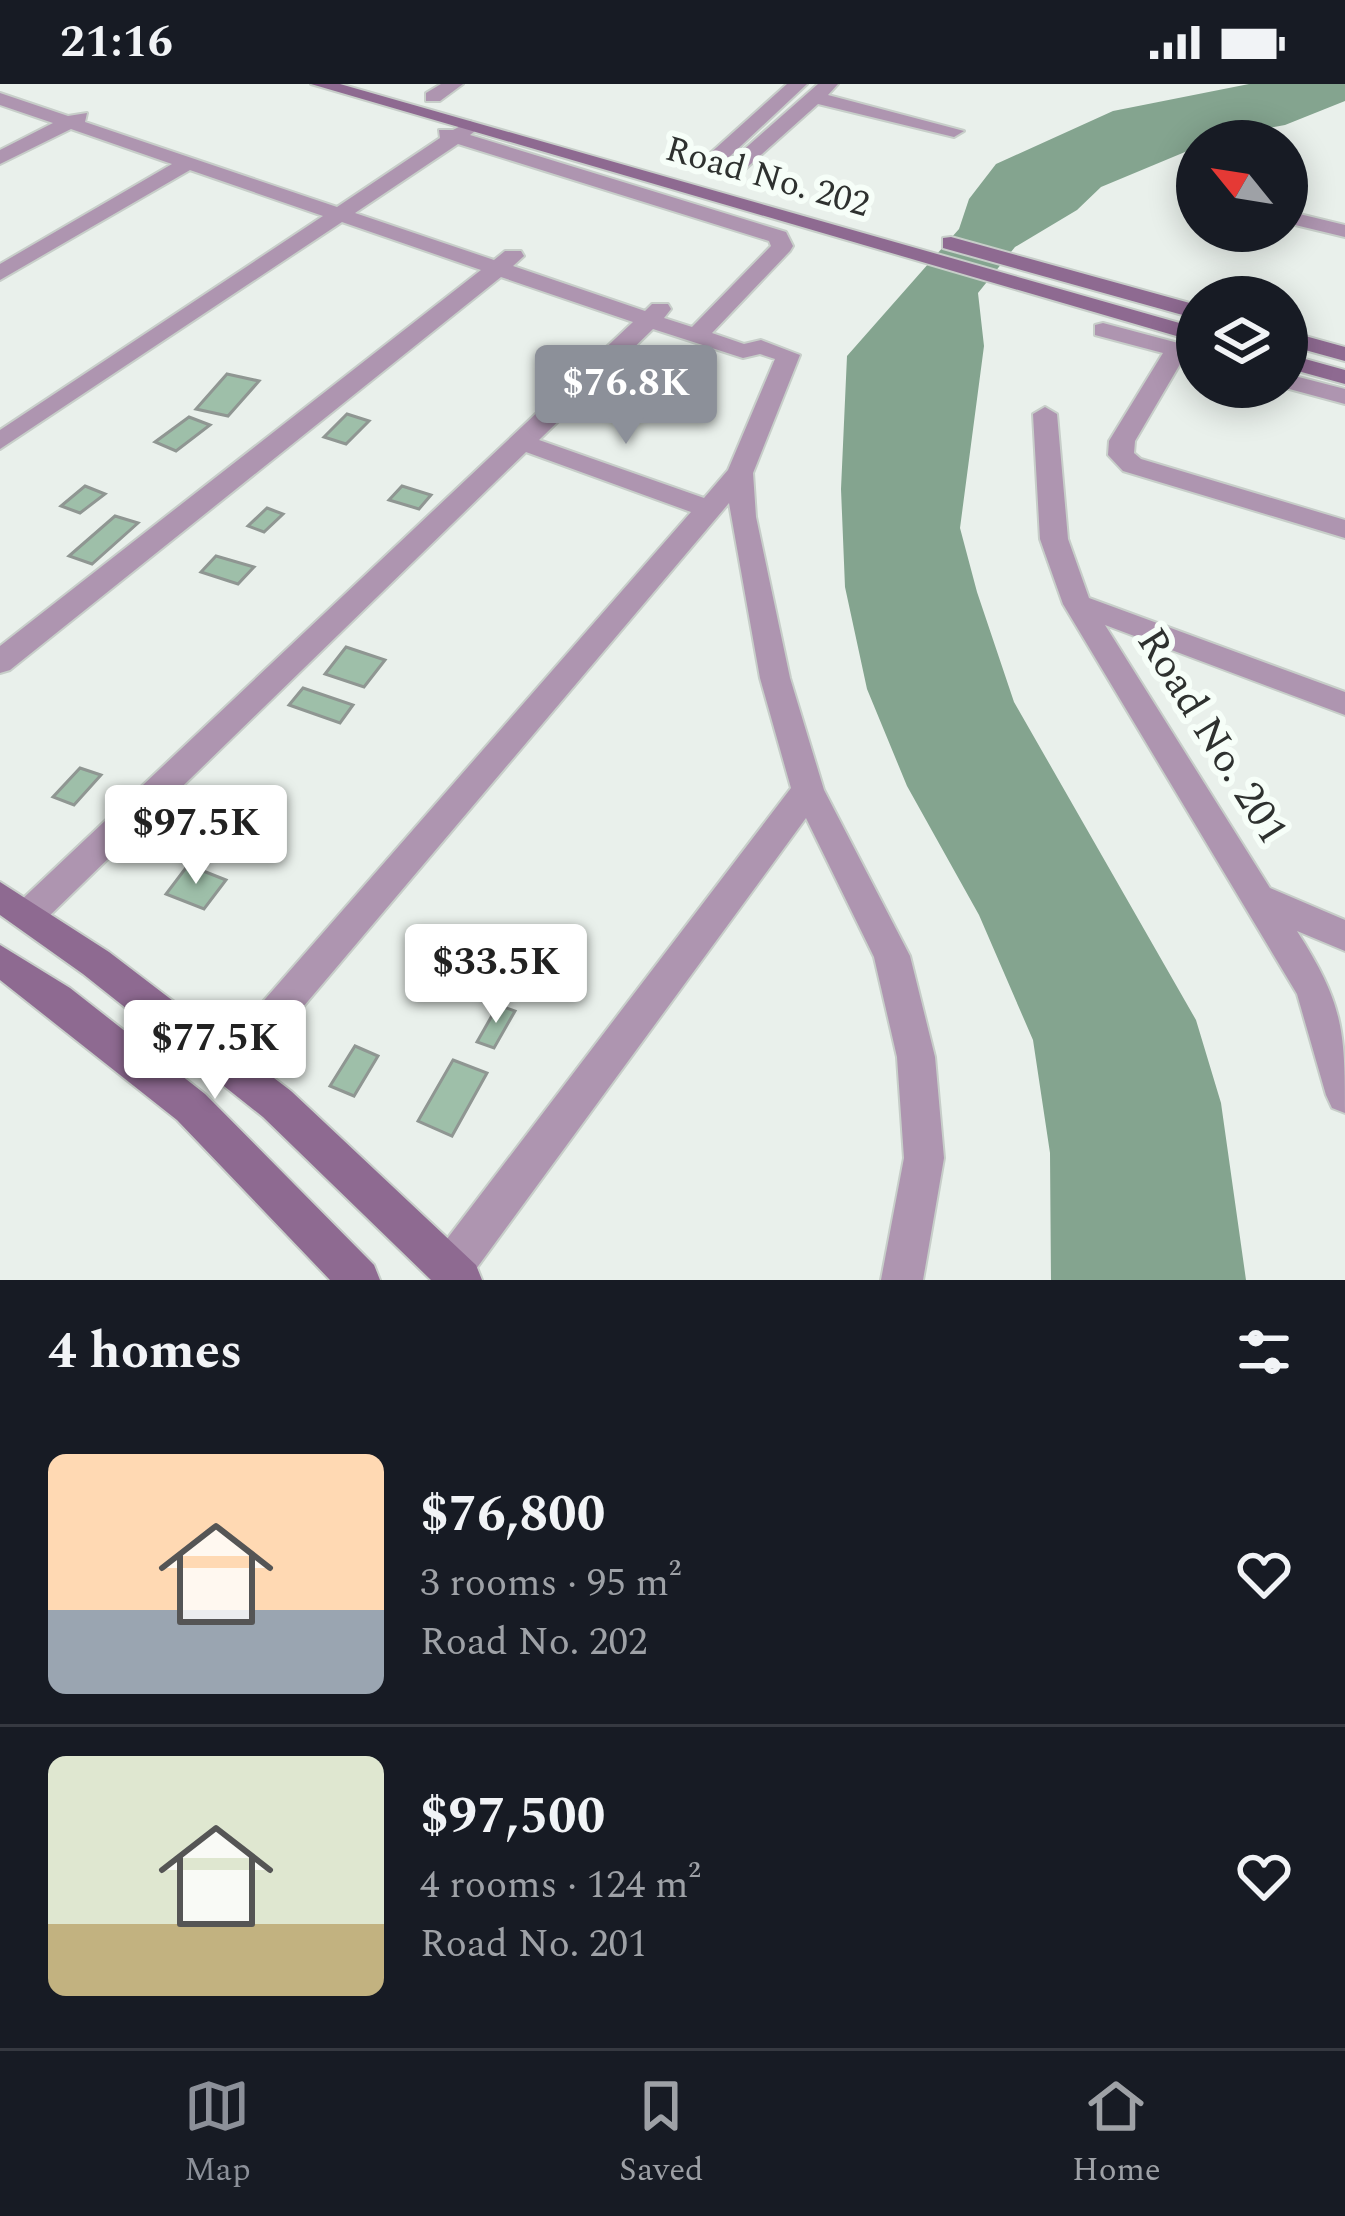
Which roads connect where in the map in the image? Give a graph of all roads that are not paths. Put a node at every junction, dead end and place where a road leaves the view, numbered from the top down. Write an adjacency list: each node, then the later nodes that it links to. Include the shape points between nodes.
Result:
1 (320, 84): 10 (street, Road No. 202)
2 (385, 84): 7 (street, Road No. 202)
3 (454, 84): 7 (street)
4 (758, 84): 6 (street)
5 (0, 85): 9 (street)
6 (808, 89): 11 (street)
7 (433, 98): 17 (street, Road No. 202)
8 (0, 99): 9 (street)
9 (78, 118): 12 (street); 13 (street); 14 (street)
10 (452, 128): 14 (street); 17 (street, Road No. 202); 23 (street, via 778,237 773,258)
11 (954, 131)
12 (0, 158)
13 (190, 162): 14 (street); 19 (street)
14 (339, 206): 18 (street); 35 (street); 36 (street)
15 (1308, 222): 16 (street)
16 (1345, 231)
17 (876, 233): 20 (street, Road No. 202)
18 (507, 261): 22 (street); 42 (street)
19 (0, 273)
20 (1054, 283): 21 (street, Road No. 202); 25 (street, Road No. 202)
21 (1176, 308)
22 (656, 312): 23 (street); 37 (street)
23 (702, 329): 38 (street, via 743,351 761,347 788,360)
24 (1103, 330): 26 (street)
25 (1176, 340)
26 (1176, 343)
27 (1308, 344): 28 (street)
28 (1345, 354)
29 (1176, 366): 40 (street, via 1122,441 1121,455 1132,465)
30 (1308, 367): 31 (street)
31 (1345, 377)
32 (1308, 387): 33 (street)
33 (1345, 397)
34 (1045, 414): 41 (street, Road No. 201, via 1054,539)
35 (0, 424)
36 (0, 441)
37 (521, 442): 39 (street); 46 (street)
38 (740, 473): 39 (street); 44 (street, via 776,678)
39 (711, 510): 49 (street)
40 (1345, 529)
41 (1077, 604): 43 (street); 45 (street, Road No. 201)
42 (0, 662)
43 (1345, 704)
44 (808, 790): 51 (street); 53 (street, via 892,956 916,1058 924,1158)
45 (1261, 899): 47 (street); 50 (street, Road No. 201, via 1313,989)
46 (14, 906): 49 (street)
47 (1345, 935)
48 (0, 960): 52 (street, via 191,1107)
49 (230, 1066): 51 (street)
50 (1345, 1094)
51 (456, 1274)
52 (359, 1280)
53 (902, 1280)

